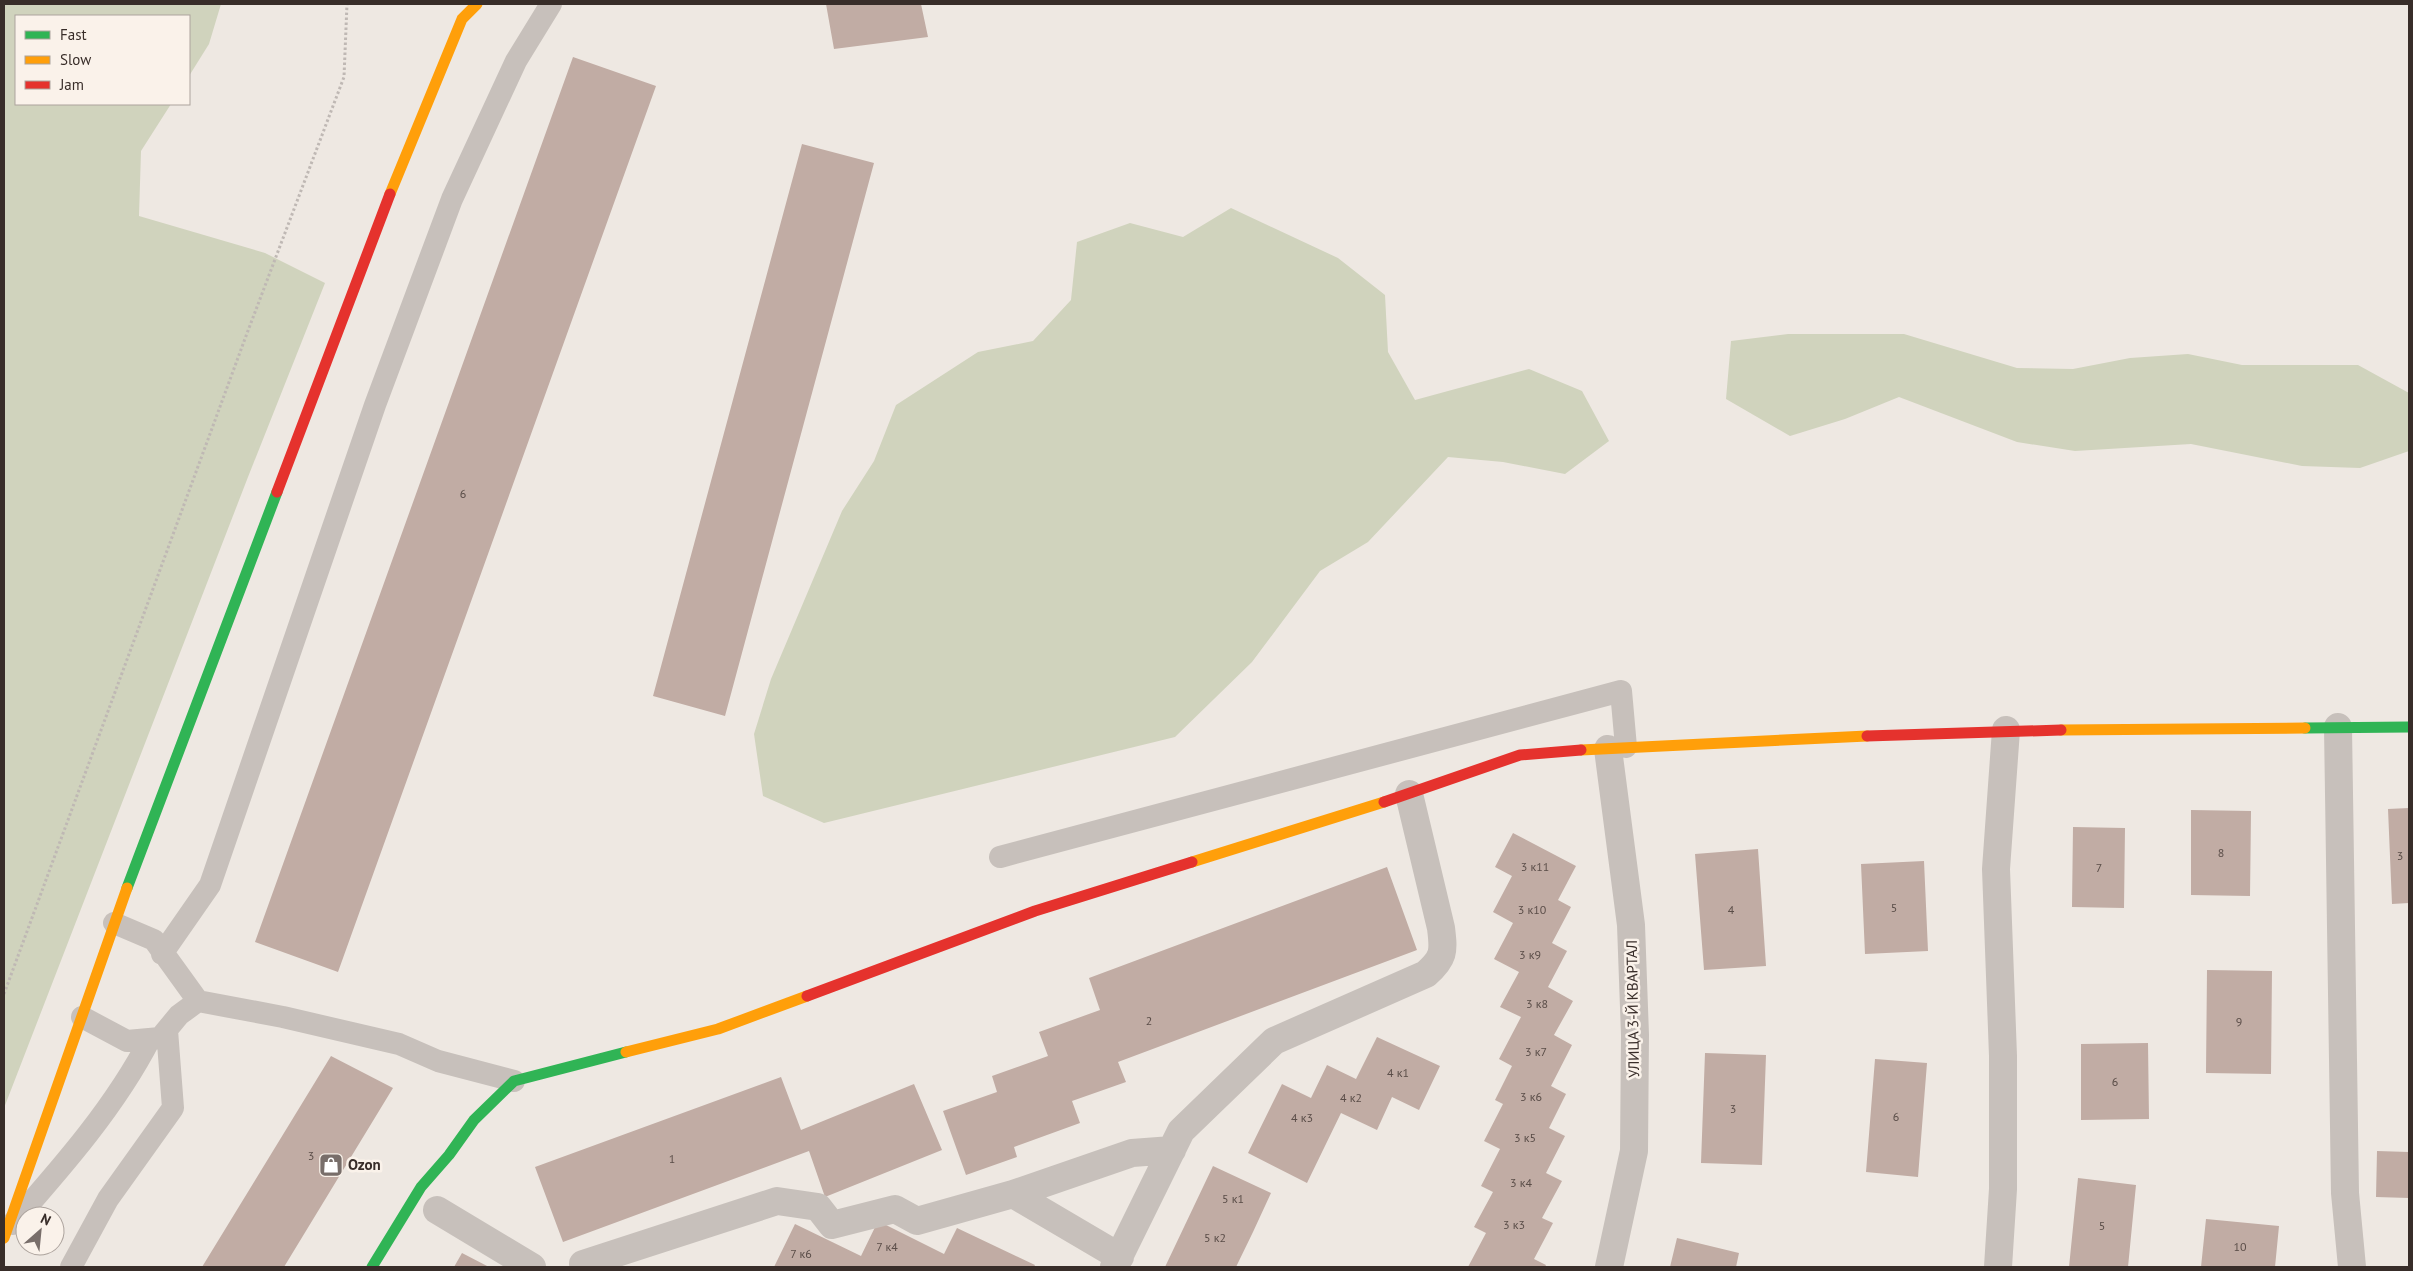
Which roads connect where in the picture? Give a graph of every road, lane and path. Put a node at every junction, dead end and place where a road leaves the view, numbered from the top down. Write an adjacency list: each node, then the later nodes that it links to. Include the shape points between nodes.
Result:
1 (347, 4): 12 (path, via 344,77)
2 (477, 4): 10 (street, via 462,19 409,144)
3 (551, 4): 11 (lane, via 516,62 452,199 375,405 210,885)
4 (2409, 726): 5 (street)
5 (2338, 727): 6 (street); 28 (street, via 2345,1193)
6 (2006, 730): 7 (street); 27 (street, via 1996,869 2003,1056)
7 (1617, 748): 8 (street, via 1520,755); 9 (lane, via 1621,692); 26 (street, УЛИЦА 3-Й КВАРТАЛ, via 1631,925 1635,1035 1634,1152)
8 (1410, 794): 16 (street, via 1035,911 718,1029); 17 (street, via 1441,928 1444,946 1440,962 1426,974 1274,1041 1181,1131)
9 (1000, 857)
10 (114, 924): 11 (lane, via 154,940); 14 (street)
11 (162, 954): 13 (lane)
12 (4, 994)
13 (198, 1001): 15 (lane); 16 (lane, via 399,1044 438,1061)
14 (82, 1017): 15 (lane, via 127,1041); 20 (street)
15 (158, 1035): 20 (lane, via 131,1076); 23 (lane, via 173,1108 108,1200)
16 (514, 1081): 24 (street, via 474,1120 421,1187)
17 (1172, 1150): 18 (street, via 1132,1153); 21 (street)
18 (1013, 1194): 21 (street); 22 (street, via 917,1221 895,1209 832,1224 818,1207 777,1201)
19 (437, 1210): 25 (street)
20 (6, 1233)
21 (1117, 1262)
22 (580, 1266)
23 (71, 1267)
24 (372, 1267)
25 (532, 1267)
26 (1609, 1267)
27 (1998, 1267)
28 (2352, 1267)

